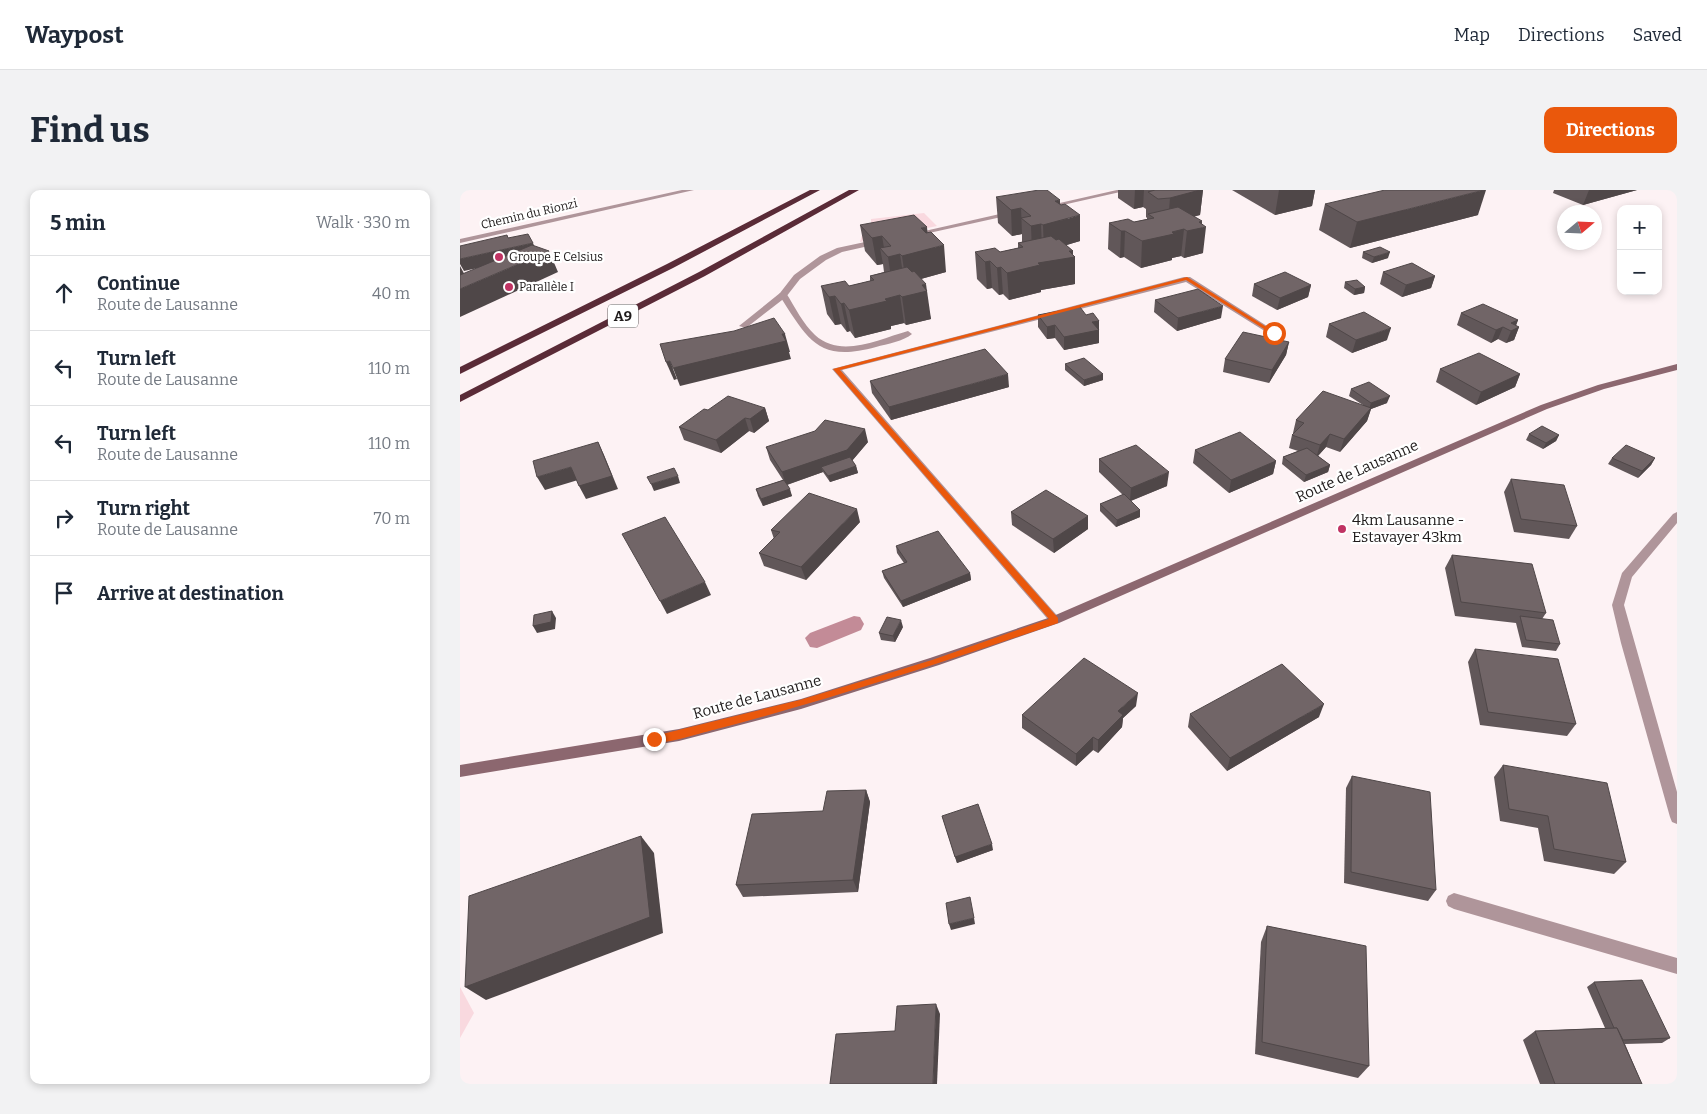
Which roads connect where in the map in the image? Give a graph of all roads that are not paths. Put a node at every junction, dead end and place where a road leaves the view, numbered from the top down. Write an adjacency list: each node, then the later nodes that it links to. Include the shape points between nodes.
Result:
1 (691, 190): 9 (street, Chemin du Rionzi)
2 (816, 190): 15 (highway, A9)
3 (855, 190): 16 (highway, A9)
4 (1126, 190): 5 (street)
5 (1039, 208)
6 (1020, 212): 7 (street)
7 (904, 236)
8 (885, 240): 10 (street, via 830,253 797,277)
9 (460, 241)
10 (783, 295): 11 (street); 13 (street, via 812,337 823,345 858,348)
11 (743, 326)
12 (1274, 333): 18 (street, via 1187,278 836,369)
13 (908, 334)
14 (1677, 367): 18 (main road, Route de Lausanne, via 1601,387 1544,407)
15 (460, 371)
16 (460, 399)
17 (1677, 516): 20 (street, via 1626,576 1618,606)
18 (1055, 620): 19 (main road, Route de Lausanne, via 800,704 679,735)
19 (460, 771)
20 (1677, 817)
21 (1454, 901): 22 (street)
22 (1677, 966)

